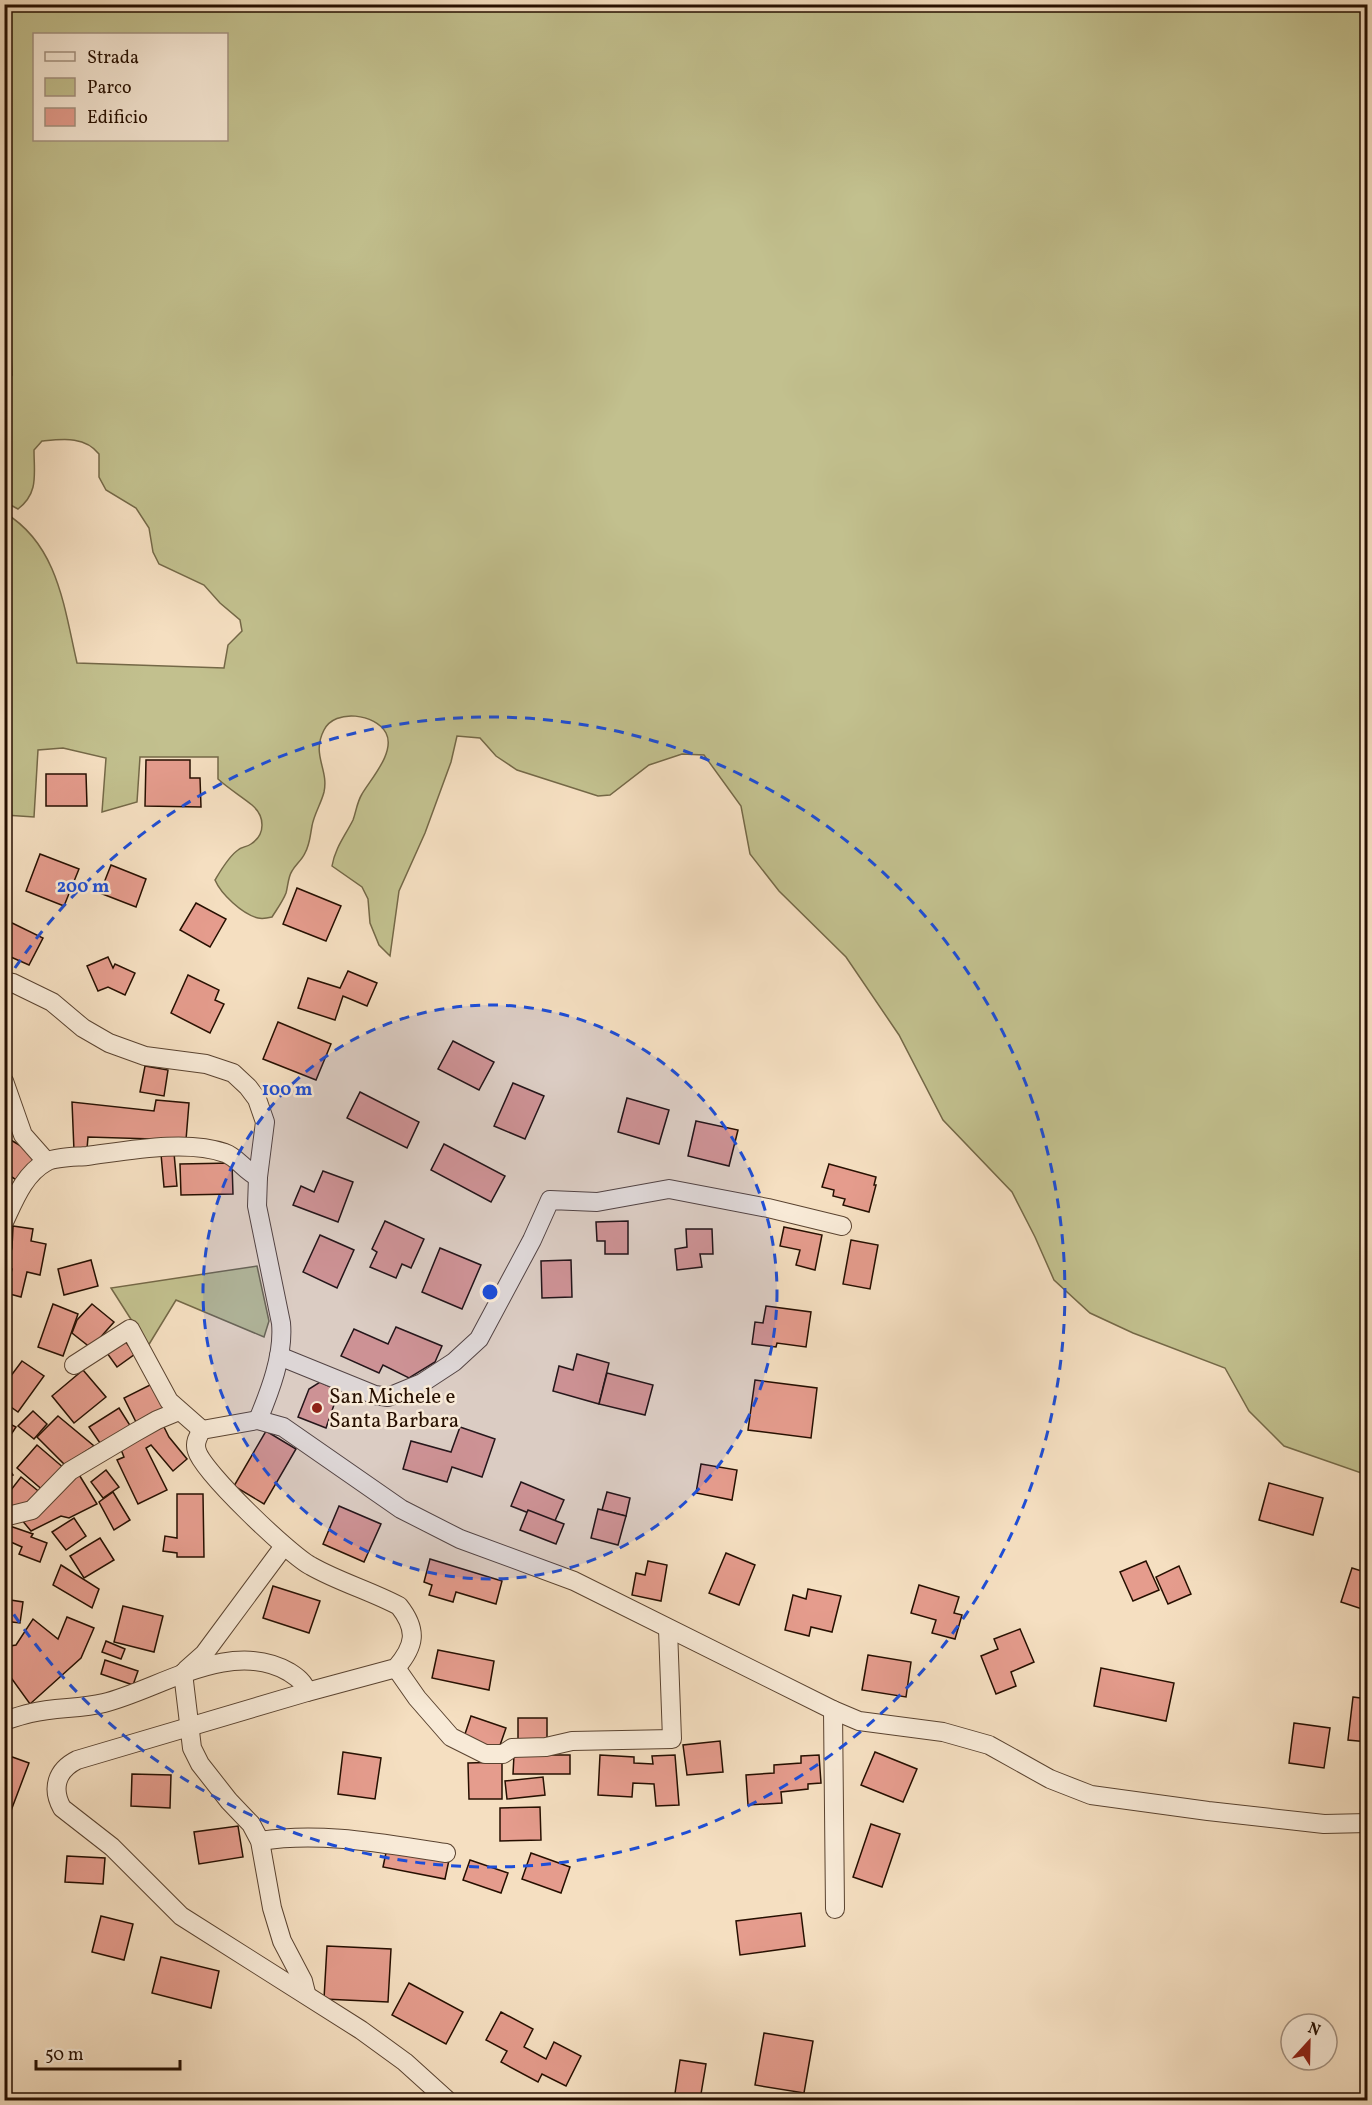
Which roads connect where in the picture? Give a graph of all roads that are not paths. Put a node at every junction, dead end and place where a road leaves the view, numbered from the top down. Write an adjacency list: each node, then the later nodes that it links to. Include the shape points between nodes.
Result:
1 (4, 981): 4 (street, via 52,1002 83,1028 109,1043 145,1056 207,1064 233,1074 257,1099 265,1122)
2 (4, 1081): 3 (street, via 23,1135)
3 (46, 1161): 4 (street, via 160,1147 196,1148 226,1153); 5 (street, via 17,1193)
4 (258, 1177): 7 (street, via 257,1206 283,1338)
5 (4, 1222)
6 (842, 1226): 7 (street, via 669,1189 597,1202 550,1200 479,1339 422,1383 388,1396 375,1395)
7 (279, 1356): 10 (street)
8 (74, 1365): 9 (street, via 130,1329 169,1401)
9 (180, 1412): 11 (street); 12 (street, via 134,1432 70,1471 32,1510)
10 (258, 1420): 11 (street); 14 (street, via 283,1427 401,1509 460,1539 574,1581)
11 (202, 1430): 13 (street, via 197,1438 197,1451 216,1479)
12 (4, 1517)
13 (284, 1546): 15 (street, via 309,1566 399,1606 413,1633 410,1647); 16 (street, via 204,1654)
14 (668, 1629): 15 (street, via 672,1739 572,1741 485,1754 451,1737); 18 (street)
15 (396, 1668): 17 (street)
16 (183, 1673): 17 (street, via 218,1663 264,1663 293,1675); 19 (street, via 101,1704 31,1713); 20 (street)
17 (307, 1692): 20 (street)
18 (832, 1710): 21 (street, via 859,1721 944,1732 988,1745 1050,1779 1091,1795 1324,1824); 24 (street)
19 (4, 1721)
20 (189, 1726): 22 (street, via 192,1748 200,1764); 25 (street, via 69,1764 57,1780 58,1799 62,1808 112,1848 181,1916)
21 (1368, 1823)
22 (260, 1840): 23 (street, via 359,1840); 25 (street, via 272,1908)
23 (446, 1853)
24 (835, 1909)
25 (306, 1993): 26 (street, via 405,2062)
26 (447, 2100)

